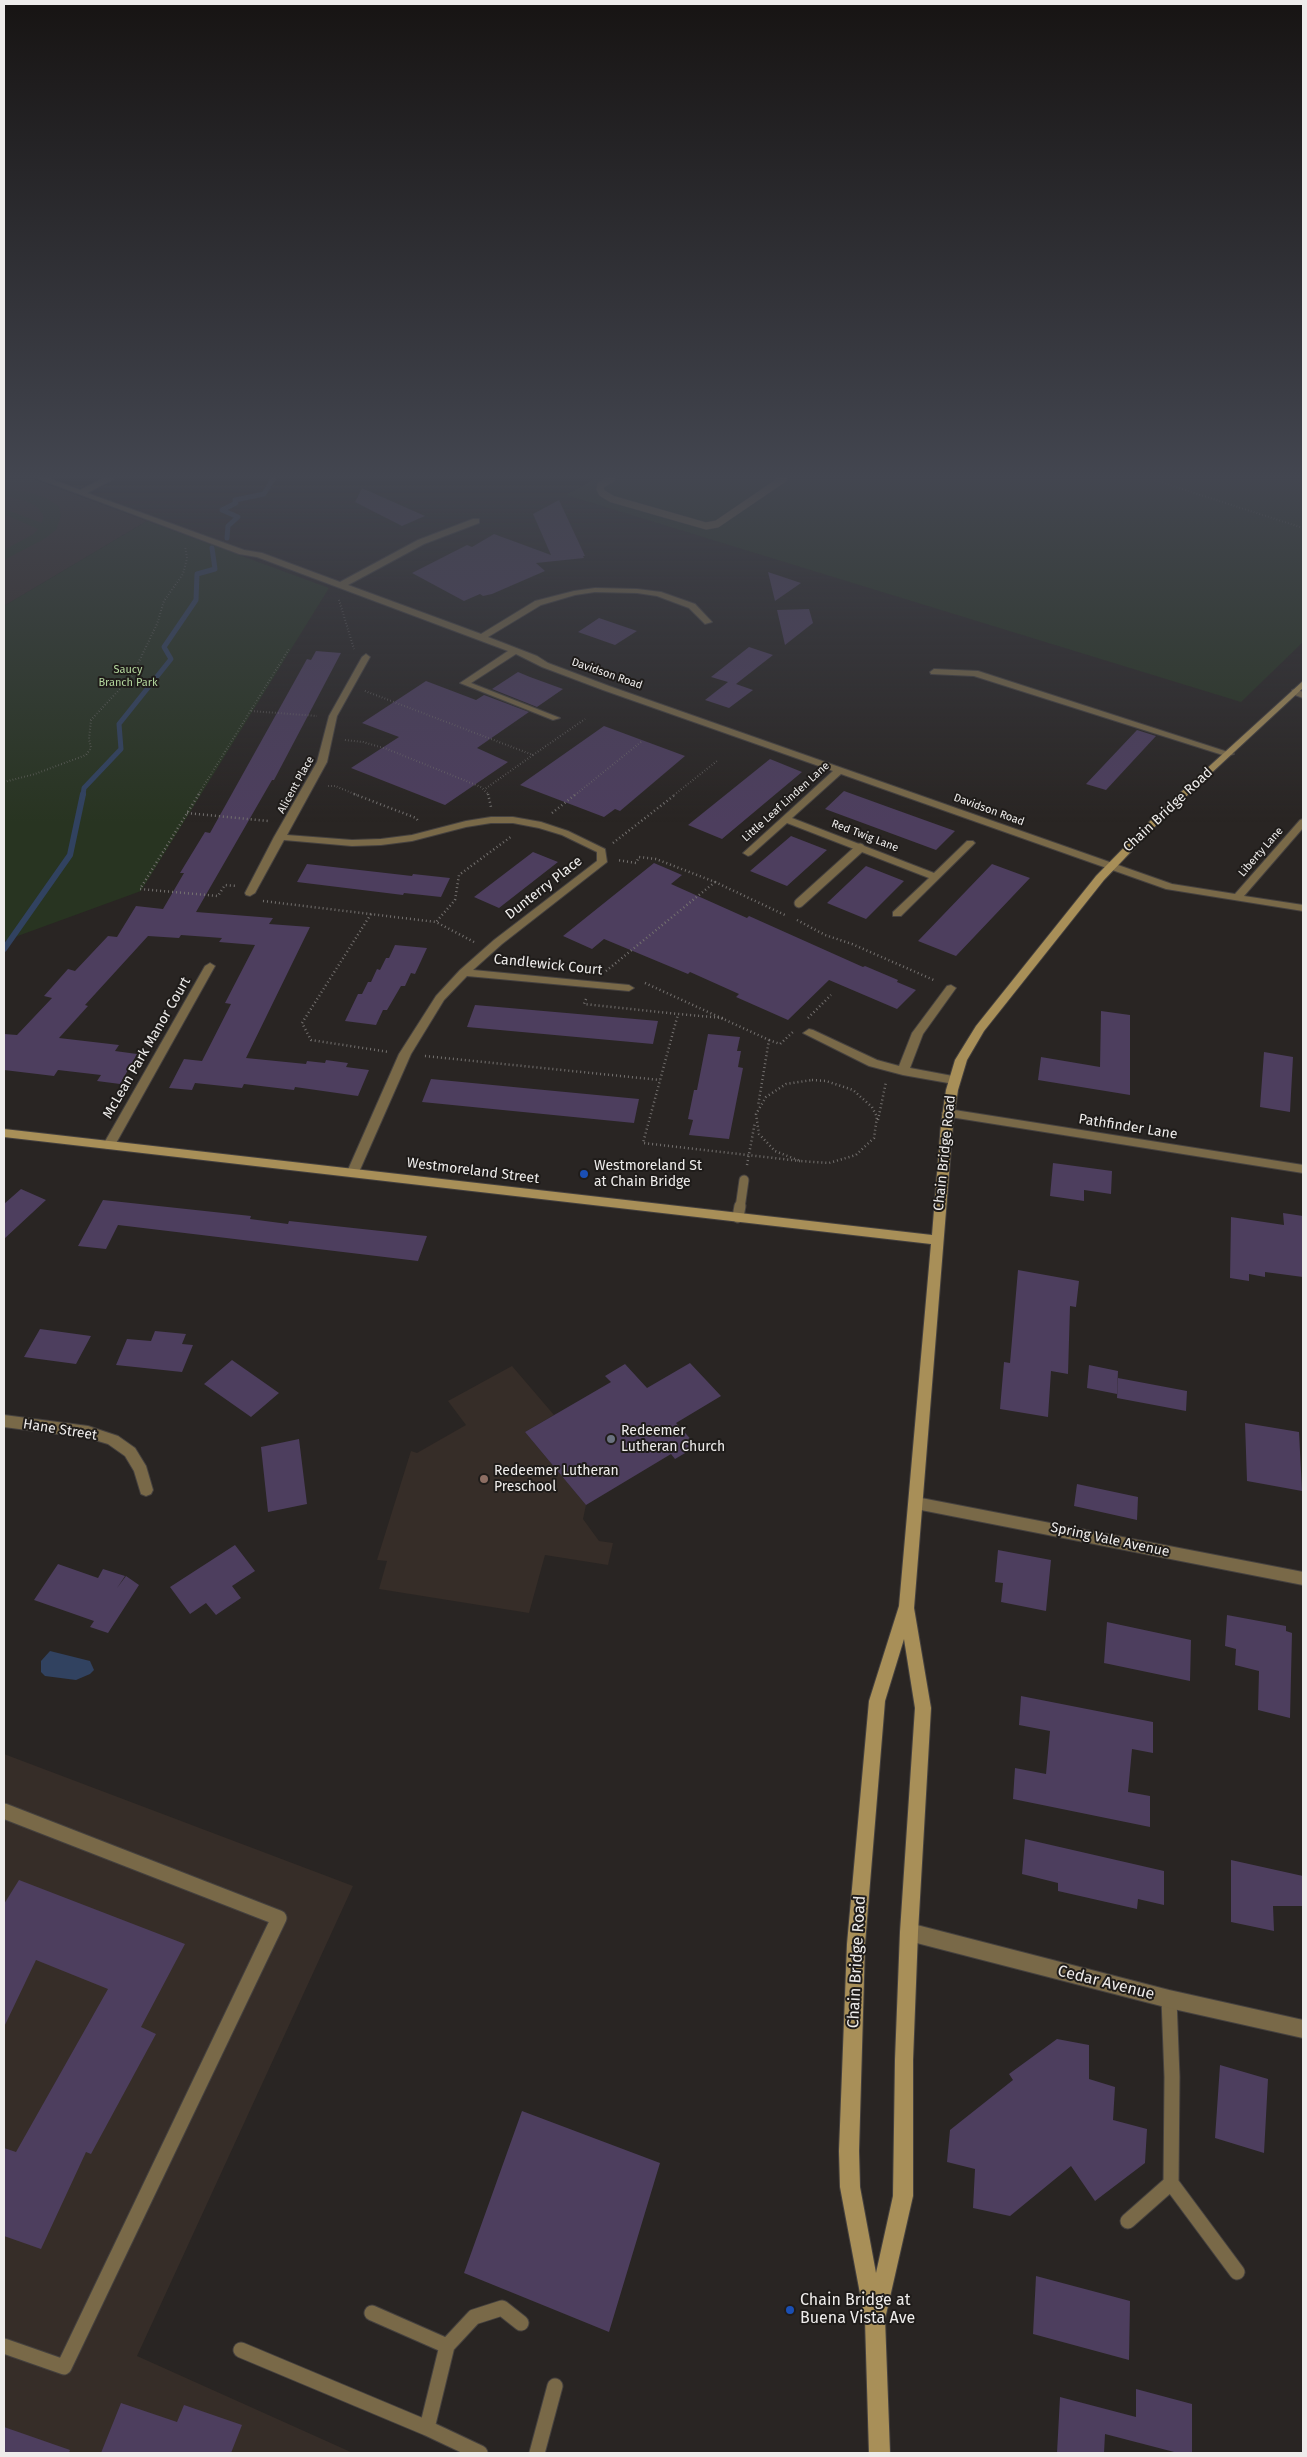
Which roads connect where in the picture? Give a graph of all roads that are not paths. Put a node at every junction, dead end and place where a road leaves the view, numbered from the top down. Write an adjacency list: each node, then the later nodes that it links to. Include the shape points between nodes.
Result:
1 (365, 594): 5 (street, Davidson Road)
2 (572, 594): 5 (street, via 538,603)
3 (656, 594): 4 (street, via 692,606)
4 (708, 622)
5 (480, 638): 6 (street, Davidson Road)
6 (514, 650): 11 (street, via 464,683); 13 (street, Davidson Road, via 606,688)
7 (366, 657): 16 (street, Alicent Place, via 333,717 322,762)
8 (934, 672): 12 (street, via 974,673)
9 (1303, 684): 10 (main road, Chain Bridge Road)
10 (1299, 693): 12 (main road, Chain Bridge Road)
11 (556, 718)
12 (1229, 754): 20 (main road, Chain Bridge Road, via 1166,810)
13 (840, 770): 14 (street, Little Leaf Linden Lane); 20 (street, Davidson Road)
14 (786, 819): 18 (street, Red Twig Lane); 19 (street, Little Leaf Linden Lane)
15 (1303, 822): 23 (street, Liberty Lane)
16 (279, 837): 22 (street, Alicent Place); 28 (street, Dunterry Place, via 352,843 412,838 491,820 541,825 579,839 602,854 602,862)
17 (970, 843): 21 (street)
18 (860, 848): 21 (street, Red Twig Lane); 24 (lane)
19 (748, 853)
20 (1110, 867): 23 (street, Liberty Lane, via 1177,890); 33 (main road, Chain Bridge Road, via 987,1019 967,1049)
21 (936, 877): 26 (street)
22 (251, 891)
23 (1237, 898): 25 (street, Liberty Lane)
24 (800, 903)
25 (1303, 908)
26 (897, 914)
27 (210, 966): 36 (street, McLean Park Manor Court)
28 (464, 972): 29 (street, Candlewick Court); 38 (street, Dunterry Place, via 440,998 405,1054)
29 (629, 988)
30 (952, 988): 32 (street, via 918,1033)
31 (809, 1033): 32 (street, via 873,1063)
32 (903, 1071): 33 (street)
33 (954, 1080): 34 (main road, Chain Bridge Road)
34 (948, 1113): 37 (street, Pathfinder Lane); 41 (main road, Chain Bridge Road)
35 (4, 1133): 36 (main road, Westmoreland Street)
36 (109, 1145): 38 (main road, Westmoreland Street)
37 (1303, 1170)
38 (353, 1172): 40 (main road, Westmoreland Street)
39 (744, 1180): 40 (lane)
40 (738, 1217): 41 (main road, Westmoreland Street)
41 (938, 1240): 44 (main road, Chain Bridge Road)
42 (4, 1421): 43 (street, Hane Street, via 88,1432 113,1440 130,1452 138,1464)
43 (146, 1490)
44 (916, 1503): 45 (street, Spring Vale Avenue); 46 (main road, Chain Bridge Road)
45 (1303, 1579)
46 (907, 1606): 48 (main road, Chain Bridge Road, via 923,1708); 55 (main road, Chain Bridge Road, via 877,1701 856,1944 850,2187)
47 (4, 1811): 57 (lane, via 279,1918 64,2367)
48 (910, 1932): 49 (street, Cedar Avenue); 55 (main road, Chain Bridge Road, via 904,2060 903,2196)
49 (1169, 1999): 50 (street, Cedar Avenue); 51 (lane)
50 (1303, 2030)
51 (1171, 2182): 52 (lane); 53 (lane)
52 (1128, 2221)
53 (1237, 2272)
54 (372, 2312): 58 (lane)
55 (875, 2320): 64 (main road, Chain Bridge Road)
56 (521, 2324): 58 (lane, via 502,2308 474,2317)
57 (4, 2346)
58 (447, 2346): 61 (lane)
59 (242, 2350): 61 (lane)
60 (555, 2386): 63 (lane)
61 (426, 2428): 62 (lane)
62 (480, 2453)
63 (538, 2453)
64 (879, 2453)

